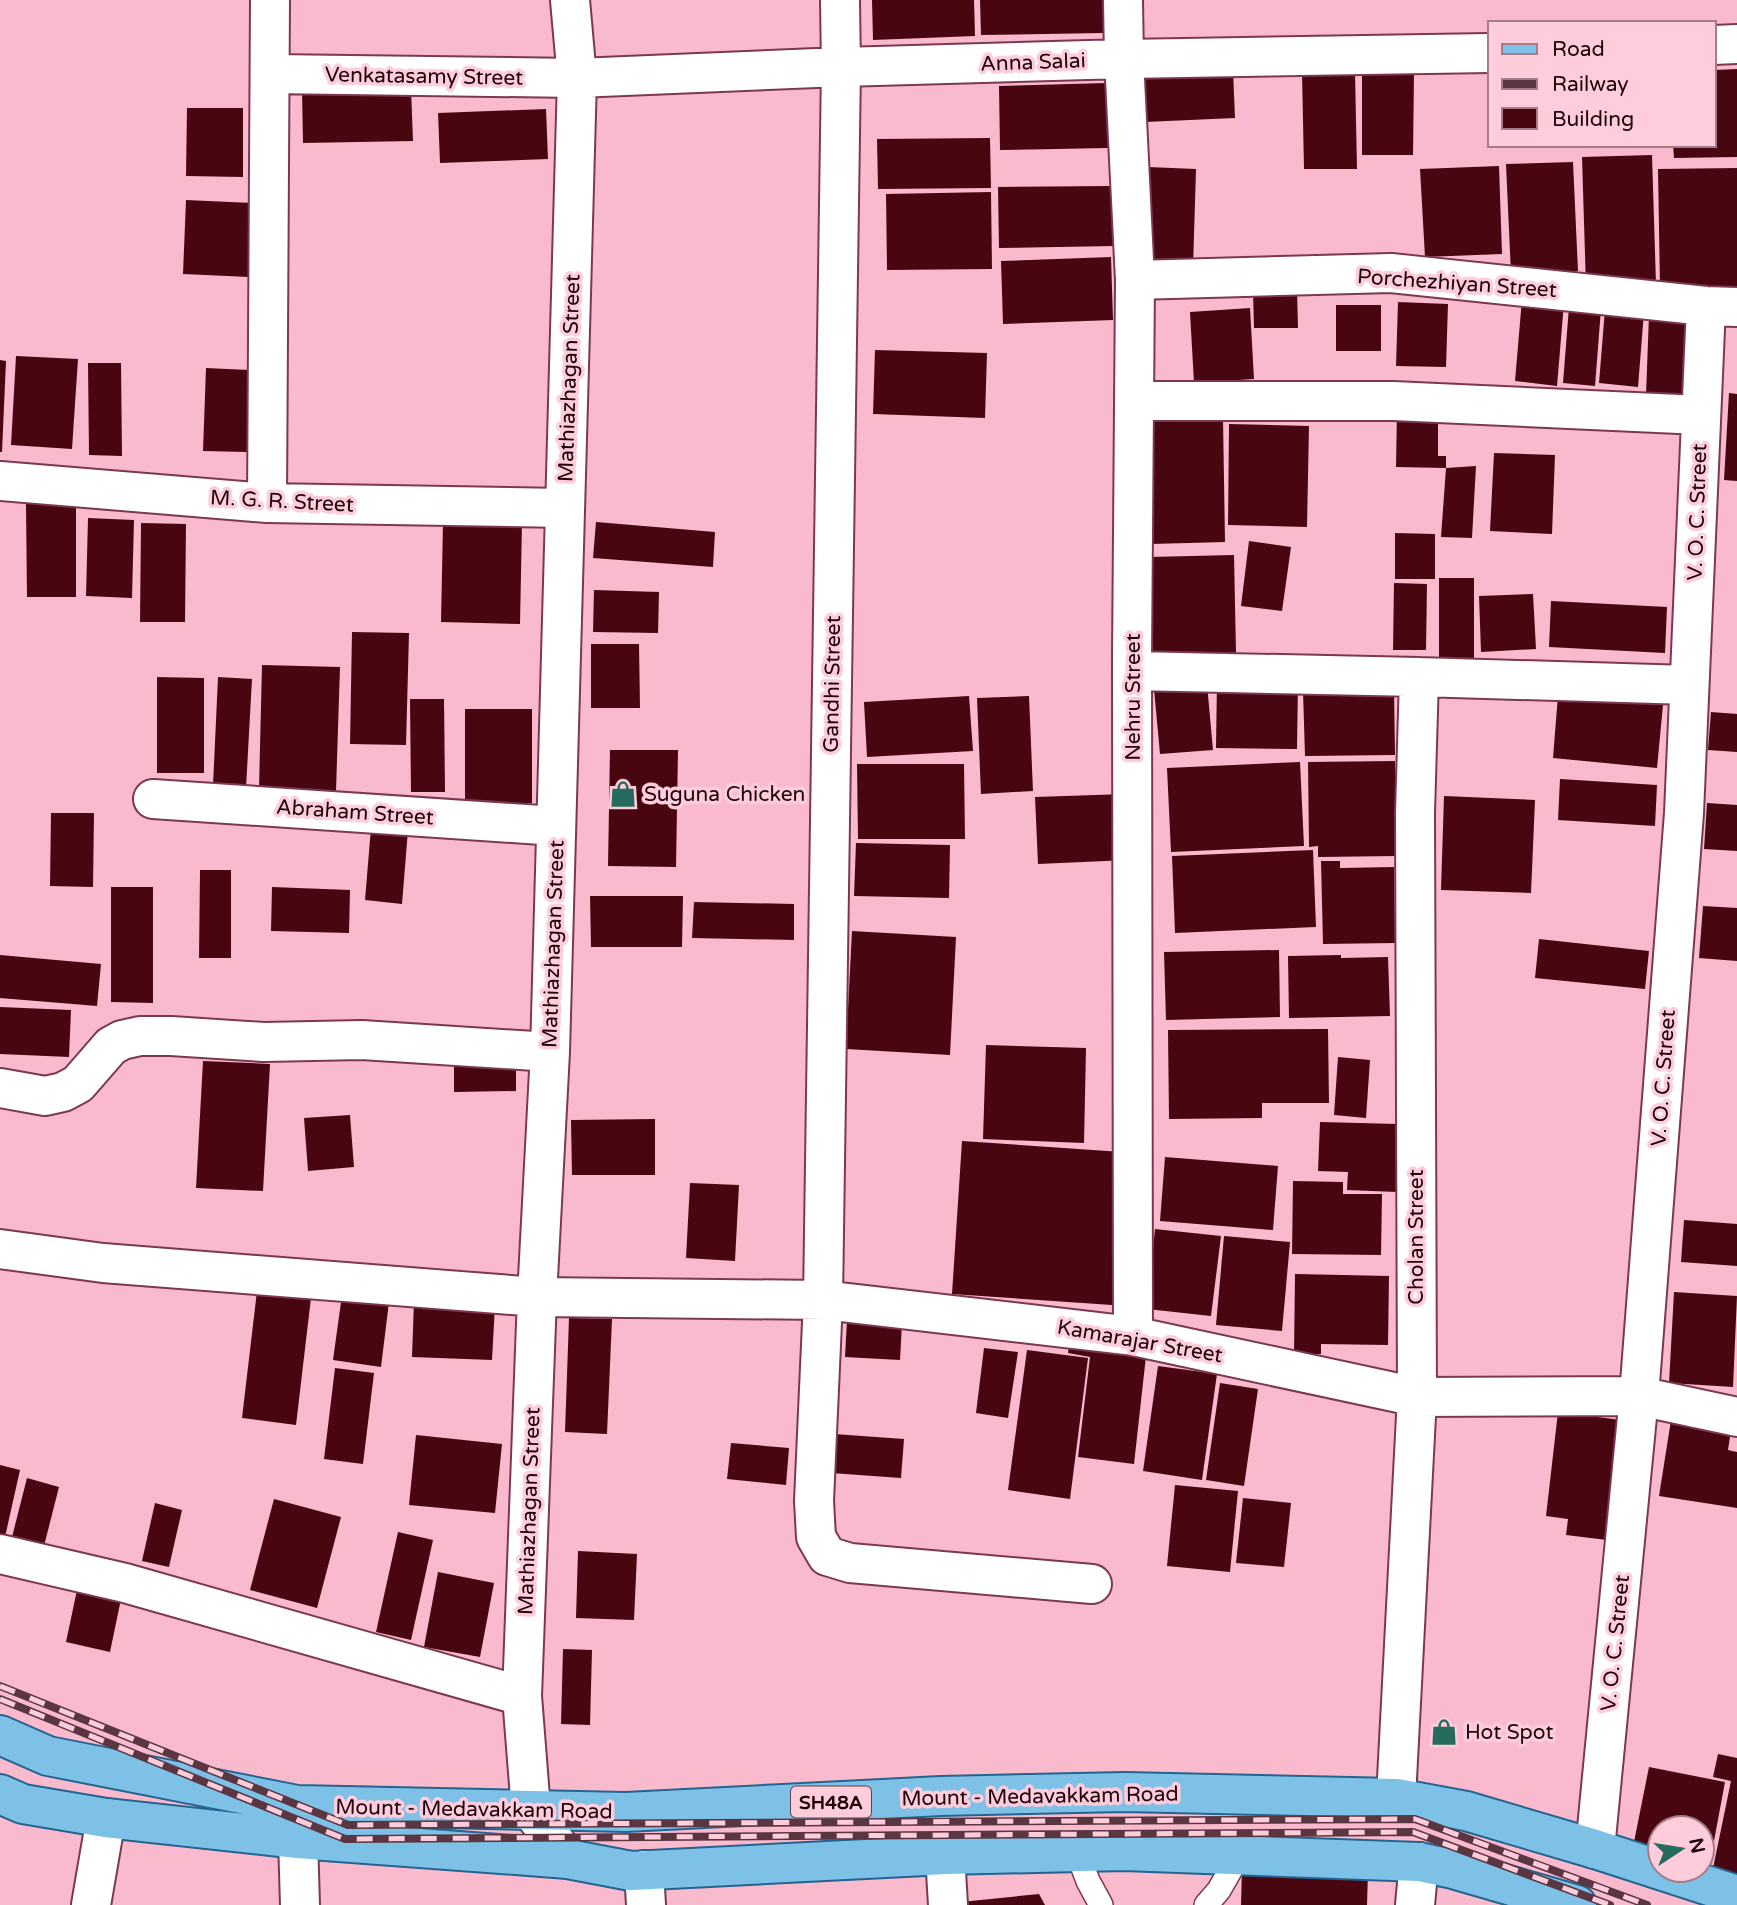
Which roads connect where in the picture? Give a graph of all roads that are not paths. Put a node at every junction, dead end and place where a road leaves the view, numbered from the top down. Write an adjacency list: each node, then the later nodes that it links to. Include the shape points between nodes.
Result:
1 (270, 0): 10 (street)
2 (570, 0): 11 (street, Mathiazhagan Street)
3 (841, 0): 9 (street, Gandhi Street)
4 (1123, 0): 8 (street, Nehru Street)
5 (1737, 44): 6 (street)
6 (1716, 45)
7 (1488, 53): 8 (street, Anna Salai)
8 (1124, 59): 9 (street, Anna Salai); 12 (street, Nehru Street)
9 (841, 67): 11 (street, Anna Salai); 28 (street, Gandhi Street)
10 (271, 74): 11 (street, Venkatasamy Street); 17 (street)
11 (577, 78): 18 (street, Mathiazhagan Street)
12 (1135, 280): 13 (street, Porchezhiyan Street, via 1391,273); 14 (street, Nehru Street)
13 (1722, 306): 15 (street, V. O. C. Street)
14 (1134, 401): 15 (street, via 1393,401); 19 (street, Nehru Street)
15 (1701, 415): 21 (street, V. O. C. Street)
16 (0, 481): 17 (street, M. G. R. Street)
17 (267, 503): 18 (street, M. G. R. Street)
18 (565, 508): 23 (street, Mathiazhagan Street)
19 (1133, 671): 20 (street); 29 (street, Nehru Street)
20 (1419, 677): 21 (street); 31 (street, Cholan Street, via 1415,813)
21 (1689, 685): 30 (street, V. O. C. Street, via 1684,813)
22 (153, 799): 23 (street, Abraham Street)
23 (556, 826): 24 (street, Mathiazhagan Street)
24 (550, 1052): 25 (street, via 362,1040 264,1042 140,1036 111,1046 78,1084 63,1092 45,1096); 27 (street, Mathiazhagan Street)
25 (0, 1088)
26 (0, 1249): 27 (street, Kamarajar Street, via 103,1263)
27 (537, 1297): 28 (street, Kamarajar Street); 35 (street, Mathiazhagan Street)
28 (823, 1300): 29 (street, Kamarajar Street); 34 (street, Gandhi Street, via 814,1501 816,1537 827,1556 850,1563)
29 (1133, 1336): 31 (street, Kamarajar Street)
30 (1639, 1396): 31 (street, Kamarajar Street); 32 (street, Kamarajar Street); 42 (street, V. O. C. Street)
31 (1417, 1397): 38 (street, Cholan Street)
32 (1737, 1417)
33 (0, 1553): 35 (street, via 125,1583)
34 (1092, 1584)
35 (522, 1696): 39 (street, Mathiazhagan Street)
36 (0, 1735): 39 (main road, Mount - Medavakkam Road / SH48A, via 48,1756 297,1805)
37 (0, 1794): 40 (main road, Mount - Medavakkam Road, via 23,1804)
38 (1396, 1798): 39 (main road, Mount - Medavakkam Road / SH48A, via 1125,1791 625,1812); 42 (main road, Mount - Medavakkam Road / SH48A, via 1466,1811)
39 (531, 1810): 46 (street)
40 (106, 1818): 41 (main road, Mount - Medavakkam Road); 50 (street)
41 (298, 1839): 46 (main road, Mount - Medavakkam Road); 51 (street)
42 (1595, 1849): 49 (main road, Mount - Medavakkam Road / SH48A)
43 (1077, 1852): 44 (main road, Mount - Medavakkam Road); 45 (main road, Mount - Medavakkam Road); 53 (lane)
44 (945, 1855): 48 (main road, Mount - Medavakkam Road); 52 (street)
45 (1239, 1855): 47 (main road, Mount - Medavakkam Road); 54 (lane)
46 (568, 1859): 48 (main road, Mount - Medavakkam Road, via 631,1871)
47 (1419, 1862): 55 (street); 56 (main road, Mount - Medavakkam Road)
48 (645, 1888)
49 (1737, 1895)
50 (91, 1905)
51 (300, 1905)
52 (948, 1905)
53 (1101, 1905)
54 (1206, 1905)
55 (1415, 1905)
56 (1577, 1905)

